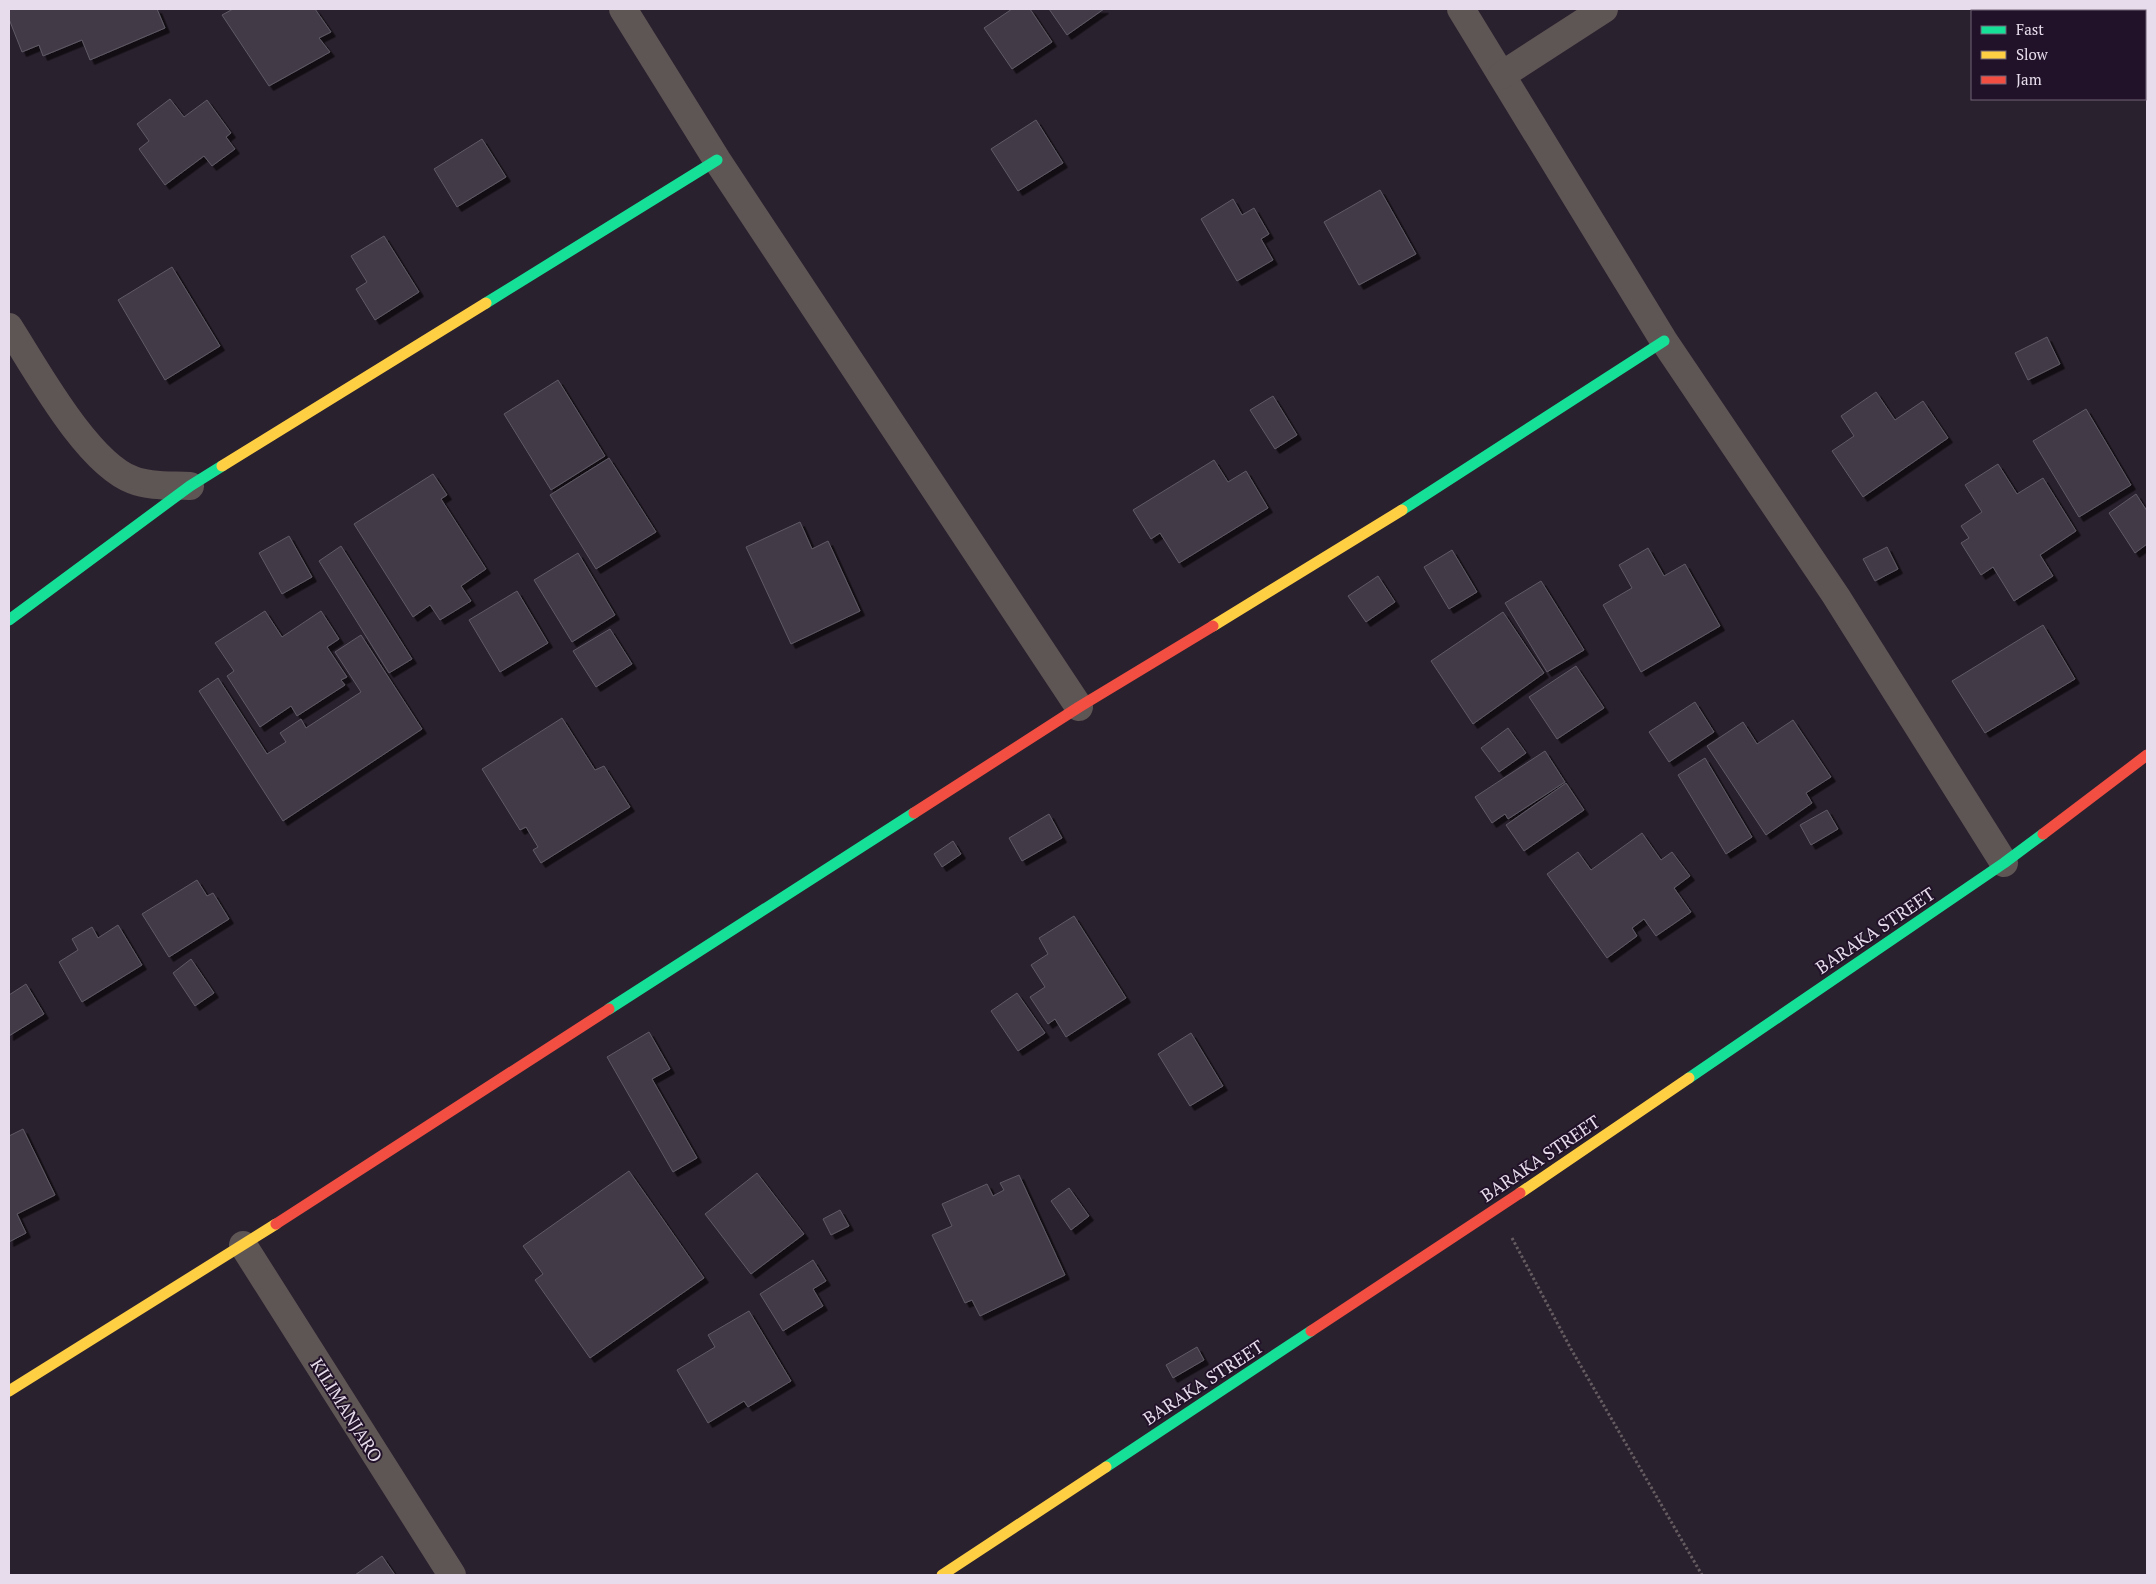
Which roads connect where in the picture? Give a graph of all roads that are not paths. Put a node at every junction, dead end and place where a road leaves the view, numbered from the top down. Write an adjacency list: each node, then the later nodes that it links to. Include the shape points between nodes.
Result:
1 (624, 9): 5 (street)
2 (1461, 9): 4 (street)
3 (1604, 9): 4 (street)
4 (1502, 76): 7 (street)
5 (717, 160): 8 (street); 10 (street)
6 (9, 327): 8 (street, via 81,437 108,466 132,480)
7 (1664, 341): 10 (street, via 1456,476); 12 (street, via 1836,596)
8 (190, 486): 9 (street)
9 (9, 620)
10 (1079, 707): 13 (street)
11 (2147, 755): 12 (street, BARAKA STREET)
12 (2004, 863): 16 (street, BARAKA STREET, via 1496,1209)
13 (243, 1245): 14 (street); 15 (street, KILIMANJARO)
14 (9, 1391)
15 (452, 1575)
16 (942, 1575)

